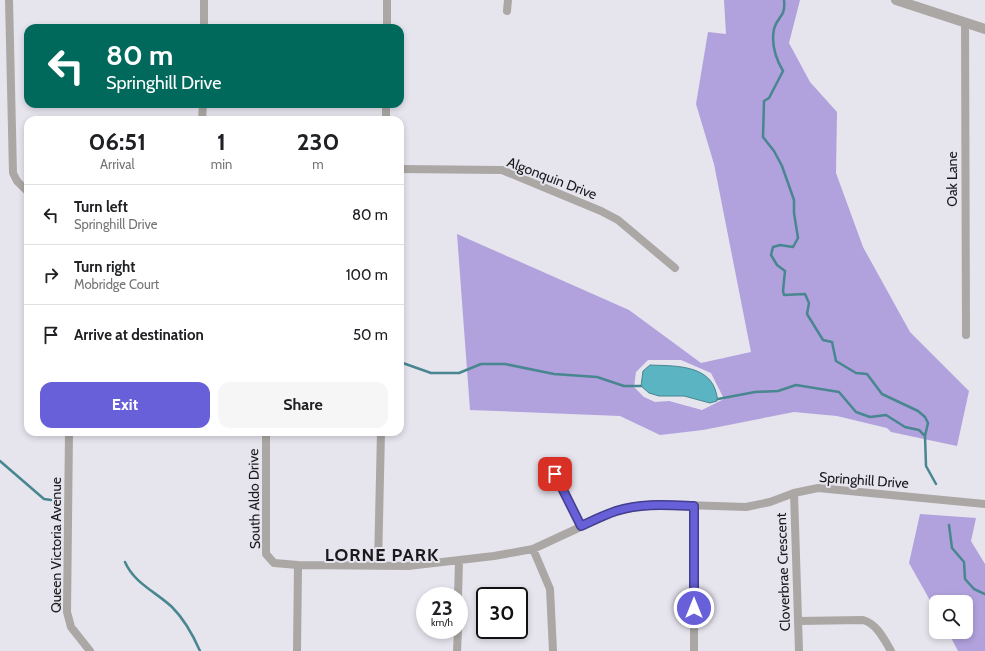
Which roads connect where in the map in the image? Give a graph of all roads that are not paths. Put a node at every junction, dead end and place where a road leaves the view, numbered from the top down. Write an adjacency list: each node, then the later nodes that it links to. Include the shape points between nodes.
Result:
1 (9, 0): 12 (street, via 13,173)
2 (204, 0): 8 (street)
3 (387, 0): 9 (street)
4 (508, 0): 6 (street)
5 (896, 0): 7 (street)
6 (507, 11)
7 (965, 22): 10 (street); 14 (street, Oak Lane)
8 (204, 24)
9 (387, 24)
10 (985, 29)
11 (404, 169): 13 (street, Algonquin Drive, via 502,170 618,220)
12 (24, 188)
13 (675, 268)
14 (966, 335)
15 (69, 436): 30 (street, Queen Victoria Avenue, via 67,612 71,627)
16 (266, 436): 25 (street, South Aldo Drive, via 266,554 274,563)
17 (381, 436): 26 (street)
18 (555, 474): 22 (street)
19 (794, 493): 20 (street, Springhill Drive, via 818,488); 21 (street, Springhill Drive, via 746,507); 28 (street, Cloverbrae Crescent)
20 (985, 504)
21 (694, 506): 22 (street, Springhill Drive, via 654,504 615,511); 34 (street)
22 (581, 526): 23 (street, Springhill Drive)
23 (533, 549): 24 (street, Springhill Drive); 33 (street, via 550,590)
24 (459, 561): 26 (street, Springhill Drive, via 408,566); 27 (street)
25 (298, 565): 26 (street, Springhill Drive); 31 (street)
26 (378, 565)
27 (458, 587)
28 (798, 621): 35 (street, Cloverbrae Crescent); 36 (street, via 870,622)
29 (458, 639): 32 (street)
30 (90, 651)
31 (297, 651)
32 (458, 651)
33 (553, 651)
34 (694, 651)
35 (799, 651)
36 (891, 651)

